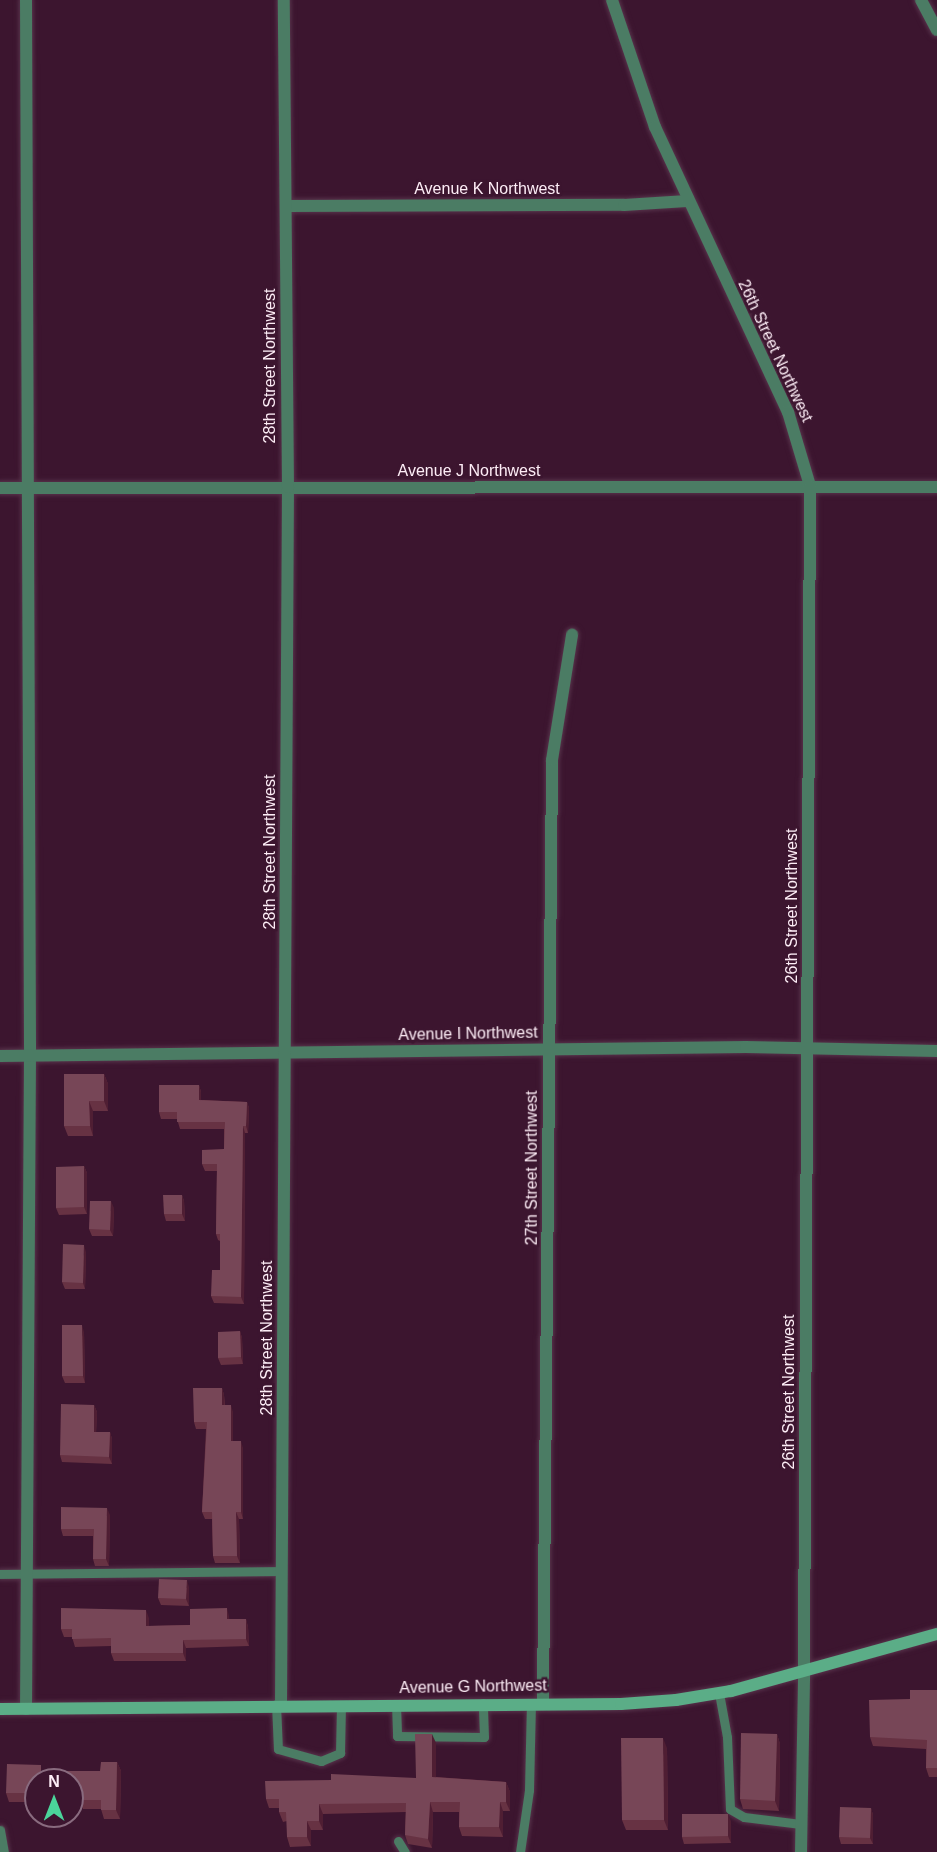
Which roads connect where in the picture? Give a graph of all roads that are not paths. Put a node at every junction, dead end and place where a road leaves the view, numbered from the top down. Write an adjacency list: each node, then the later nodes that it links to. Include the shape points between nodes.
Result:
1 (26, 0): 12 (street)
2 (284, 0): 7 (street, 28th Street Northwest)
3 (612, 0): 6 (street, 26th Street Northwest, via 655,127)
4 (921, 0): 5 (street)
5 (937, 30)
6 (687, 201): 7 (street, Avenue K Northwest, via 624,205); 8 (street, 26th Street Northwest, via 788,412)
7 (286, 206): 9 (street, 28th Street Northwest)
8 (810, 486): 9 (street, Avenue J Northwest); 10 (street, Avenue J Northwest); 15 (street, 26th Street Northwest)
9 (288, 487): 12 (street, Avenue J Northwest); 17 (street, 28th Street Northwest)
10 (937, 487)
11 (0, 488): 12 (street, Avenue J Northwest)
12 (29, 488): 19 (street)
13 (572, 635): 14 (street, 27th Street Northwest, via 552,760)
14 (548, 1050): 15 (street, Avenue I Northwest); 17 (street, Avenue I Northwest); 27 (street, 27th Street Northwest)
15 (808, 1050): 16 (street, Avenue I Northwest); 24 (street, 26th Street Northwest)
16 (937, 1051)
17 (286, 1053): 19 (street, Avenue I Northwest); 20 (street, 28th Street Northwest)
18 (0, 1056): 19 (street, Avenue I Northwest)
19 (30, 1056): 22 (street)
20 (282, 1571): 22 (lane); 28 (street, 28th Street Northwest)
21 (0, 1574): 22 (lane)
22 (26, 1574): 32 (street)
23 (937, 1635): 24 (main road, Avenue G Northwest)
24 (804, 1672): 25 (main road, Avenue G Northwest); 33 (street, 26th Street Northwest)
25 (719, 1693): 27 (main road, Avenue G Northwest, via 621,1704); 33 (lane, via 727,1737 730,1809 744,1817)
26 (483, 1703): 27 (main road, Avenue G Northwest); 29 (main road, Avenue G Northwest); 29 (lane, via 484,1737 397,1736)
27 (537, 1703): 38 (lane)
28 (279, 1704): 30 (main road, Avenue G Northwest); 30 (lane, via 278,1749 321,1761 340,1753); 32 (main road, Avenue G Northwest)
29 (396, 1704): 30 (main road, Avenue G Northwest)
30 (341, 1705)
31 (0, 1709): 32 (main road, Avenue G Northwest)
32 (26, 1709)
33 (801, 1824): 39 (street, 26th Street Northwest)
34 (0, 1830): 36 (lane)
35 (398, 1841): 37 (lane)
36 (4, 1852)
37 (405, 1852)
38 (520, 1852)
39 (801, 1852)

